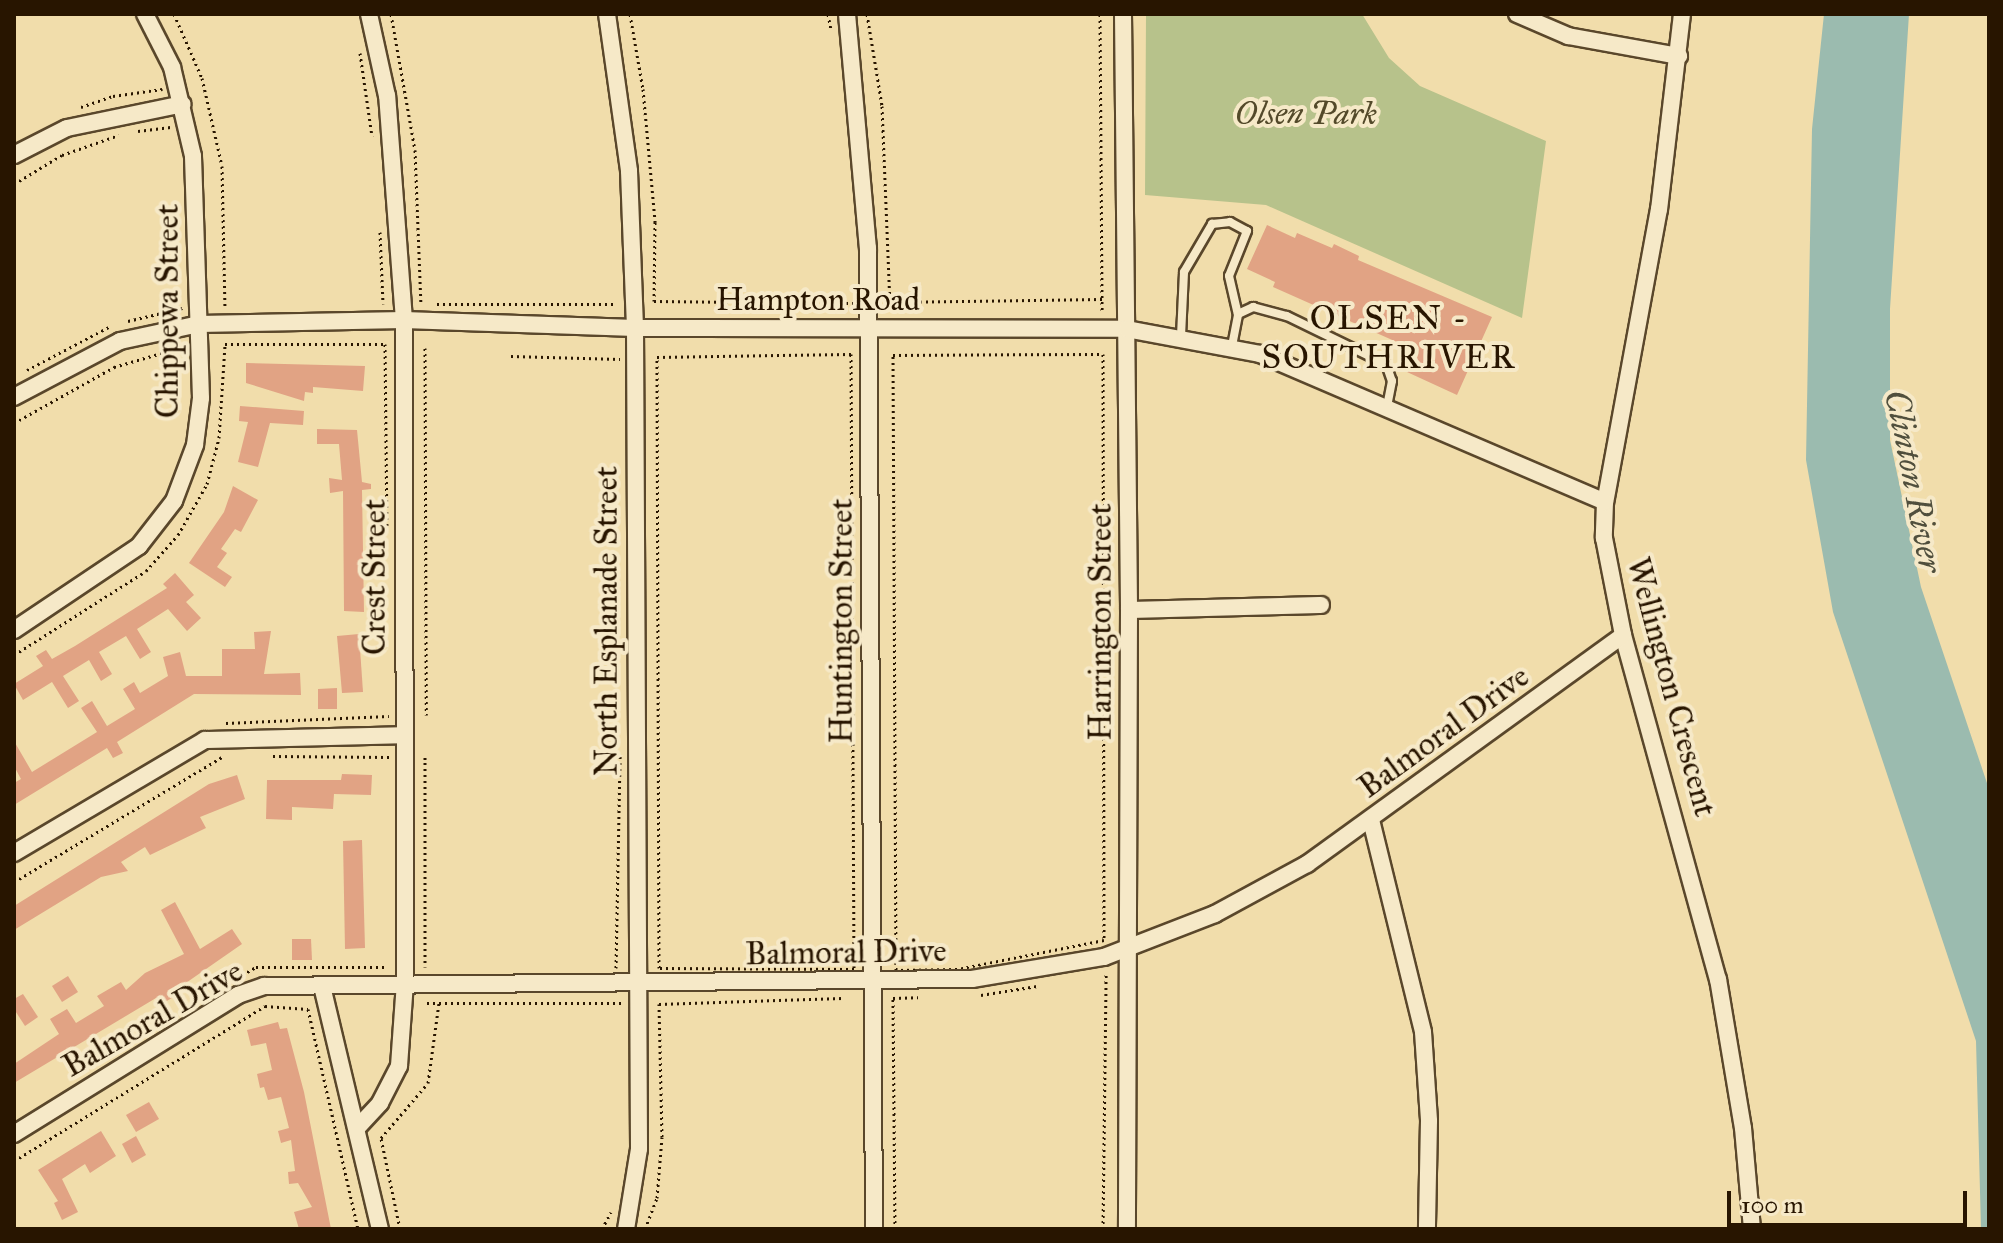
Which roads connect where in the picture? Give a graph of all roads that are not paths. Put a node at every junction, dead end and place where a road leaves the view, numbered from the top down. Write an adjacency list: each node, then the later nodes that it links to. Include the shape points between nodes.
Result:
1 (145, 14): 9 (street, Chippewa Street, via 172,67)
2 (369, 14): 12 (street, Crest Street, via 387,96)
3 (607, 14): 15 (street, North Esplanade Street, via 629,171)
4 (847, 14): 14 (street, Huntington Street, via 864,172)
5 (1123, 14): 16 (street, Harrington Street)
6 (1517, 14): 8 (street, via 1568,36)
7 (1682, 14): 8 (street, Wellington Crescent)
8 (1679, 56): 21 (street, Wellington Crescent, via 1659,209)
9 (183, 104): 10 (street, via 67,128); 13 (street, Chippewa Street, via 195,181)
10 (14, 155)
11 (1238, 314): 17 (lane, via 1229,276 1247,231 1243,225 1212,224 1184,272); 18 (lane); 20 (lane, via 1253,307 1287,316 1373,355 1386,364 1392,381)
12 (404, 320): 13 (street, Hampton Road); 15 (street, Hampton Road); 26 (street, Crest Street)
13 (199, 324): 19 (street, Hampton Road, via 120,341); 24 (street, Chippewa Street, via 195,445 174,501 139,546)
14 (868, 327): 15 (street, Hampton Road); 16 (street, Hampton Road); 30 (street, Huntington Street)
15 (635, 328): 32 (street, North Esplanade Street)
16 (1127, 329): 17 (street, Hampton Road); 23 (street, Harrington Street)
17 (1181, 336): 18 (street, Hampton Road)
18 (1232, 346): 20 (street, Hampton Road)
19 (14, 397)
20 (1387, 406): 21 (street, Hampton Road)
21 (1605, 502): 25 (street, Wellington Crescent, via 1604,538)
22 (1321, 605): 23 (street)
23 (1129, 610): 29 (street, Harrington Street)
24 (14, 630)
25 (1623, 635): 27 (street, Balmoral Drive); 41 (street, Wellington Crescent, via 1718,979 1743,1128)
26 (403, 735): 28 (street, via 205,740); 31 (street, Crest Street)
27 (1371, 820): 29 (street, Balmoral Drive, via 1271,886); 40 (street, via 1423,1032)
28 (14, 853)
29 (1130, 946): 30 (street, Balmoral Drive, via 1025,973); 39 (street, Harrington Street)
30 (872, 982): 32 (street, Balmoral Drive); 38 (street, Huntington Street)
31 (405, 983): 32 (street, Balmoral Drive); 33 (street, Balmoral Drive); 34 (street, Crest Street, via 399,1066 380,1103)
32 (635, 984): 37 (street, North Esplanade Street, via 639,1149)
33 (322, 986): 34 (street); 35 (street, Balmoral Drive, via 264,986 238,995)
34 (357, 1128): 36 (street)
35 (14, 1134)
36 (380, 1229)
37 (626, 1229)
38 (874, 1229)
39 (1127, 1229)
40 (1427, 1229)
41 (1752, 1229)

